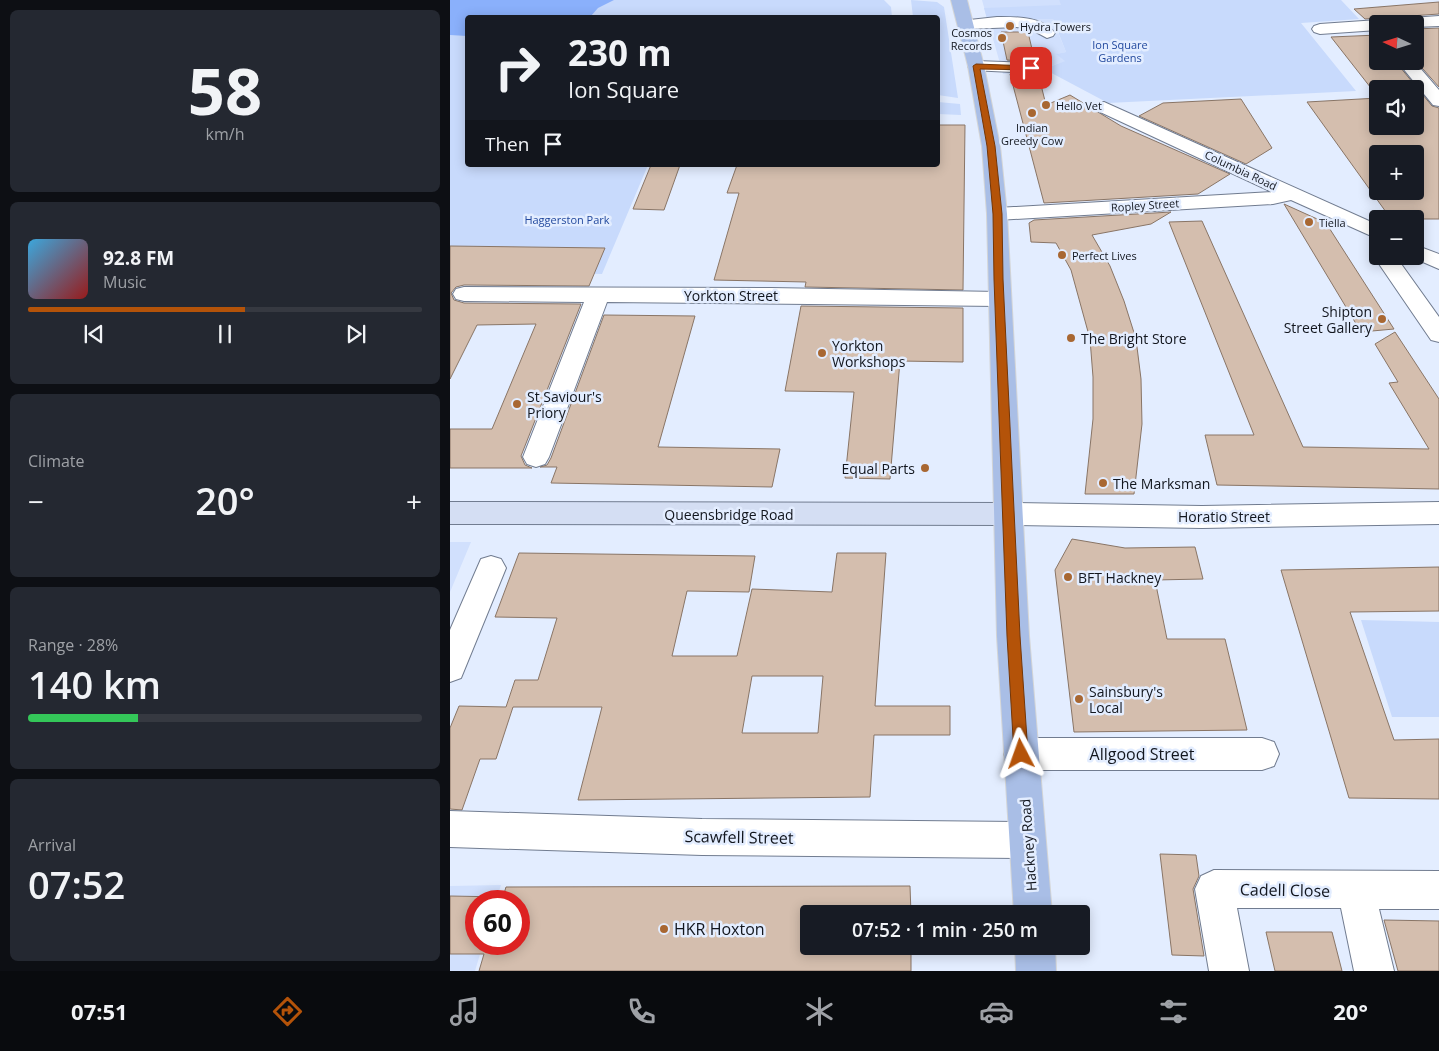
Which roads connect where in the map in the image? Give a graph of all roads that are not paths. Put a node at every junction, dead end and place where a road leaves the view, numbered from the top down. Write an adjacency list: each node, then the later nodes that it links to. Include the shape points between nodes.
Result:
1 (959, 0): 4 (main road, Hackney Road)
2 (1439, 21): 3 (street)
3 (1424, 22)
4 (966, 24): 7 (street, via 1022,23 1038,26); 8 (main road, Hackney Road)
5 (1369, 26): 6 (street)
6 (1320, 29)
7 (1047, 33)
8 (976, 66): 9 (street); 14 (main road, Hackney Road, via 991,146)
9 (1031, 68)
10 (1413, 70): 11 (street)
11 (1439, 101)
12 (1104, 107): 13 (street, Columbia Road)
13 (1293, 194): 14 (street, Ropley Street, via 1273,198); 15 (street, Columbia Road)
14 (997, 214): 21 (main road, Hackney Road)
15 (1369, 229)
16 (1424, 255): 17 (street)
17 (1439, 262)
18 (1391, 265): 22 (street)
19 (464, 294): 20 (street, Yorkton Street)
20 (598, 294): 21 (street, Yorkton Street); 23 (street)
21 (999, 299): 26 (main road, Hackney Road)
22 (1439, 334)
23 (536, 457)
24 (450, 513): 26 (main road, Queensbridge Road)
25 (1439, 513): 26 (street, Horatio Street, via 1210,517)
26 (1008, 514): 29 (main road, Hackney Road)
27 (491, 568): 28 (street)
28 (450, 668)
29 (1021, 754): 30 (street, Allgood Street); 32 (main road, Hackney Road)
30 (1262, 754)
31 (450, 829): 32 (street, Scawfell Street, via 702,837)
32 (1027, 840): 35 (main road, Hackney Road)
33 (1439, 890): 34 (street, Cadell Close)
34 (1356, 891): 38 (street, Cadell Close, via 1214,889); 39 (street)
35 (1032, 905)
36 (1035, 955): 37 (main road)
37 (1036, 971)
38 (1229, 971)
39 (1374, 971)

